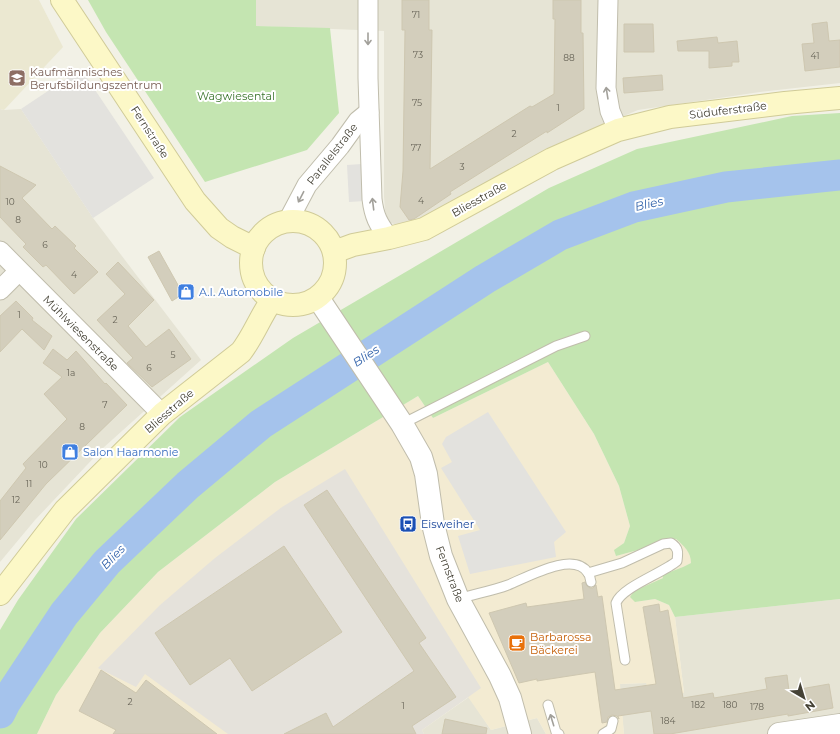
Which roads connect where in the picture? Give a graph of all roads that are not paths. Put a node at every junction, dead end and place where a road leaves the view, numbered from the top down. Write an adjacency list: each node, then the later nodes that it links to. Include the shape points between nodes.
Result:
1 (62, 0): 9 (main road, Fernstraße, via 195,201 219,228)
2 (368, 0): 5 (street, Parallelstraße, one-way to 5)
3 (608, 0): 6 (street, one-way to 3, via 610,111 606,88)
4 (840, 98): 6 (main road, Süduferstraße, via 670,117)
5 (368, 112): 7 (street, Parallelstraße, one-way to 7, via 307,185); 8 (street, Parallelstraße, one-way to 5, via 378,224 373,210)
6 (618, 130): 8 (main road, Bliesstraße, via 552,159 424,229)
7 (288, 221): 9 (main road, via 275,225 264,233); 11 (main road, via 308,223 317,228 325,234)
8 (389, 238): 11 (main road, Bliesstraße, via 353,245)
9 (254, 248): 15 (main road, via 251,271 256,284)
10 (0, 250): 12 (street, Mühlwiesenstraße)
11 (334, 252): 14 (main road, via 336,266 333,279)
12 (19, 271): 13 (street); 17 (street, Mühlwiesenstraße)
13 (0, 290)
14 (318, 298): 15 (main road, via 303,305 289,306); 18 (street, Fernstraße)
15 (272, 300): 17 (main road, Bliesstraße, via 241,352)
16 (585, 336): 18 (lane, via 556,346)
17 (162, 414): 19 (main road, Bliesstraße, via 65,510)
18 (397, 418): 20 (street, Fernstraße, via 421,457 441,556)
19 (0, 594)
20 (458, 599): 21 (lane, via 508,585 549,567 571,564 582,567 590,577 663,544 671,543 676,546 677,561 635,586 616,603); 25 (street, Fernstraße, via 500,676 510,698)
21 (625, 660)
22 (548, 705): 26 (lane, one-way to 22, via 556,732)
23 (613, 721): 27 (lane, via 611,729)
24 (840, 725): 28 (street)
25 (520, 734)
26 (559, 734)
27 (603, 734)
28 (779, 734)

